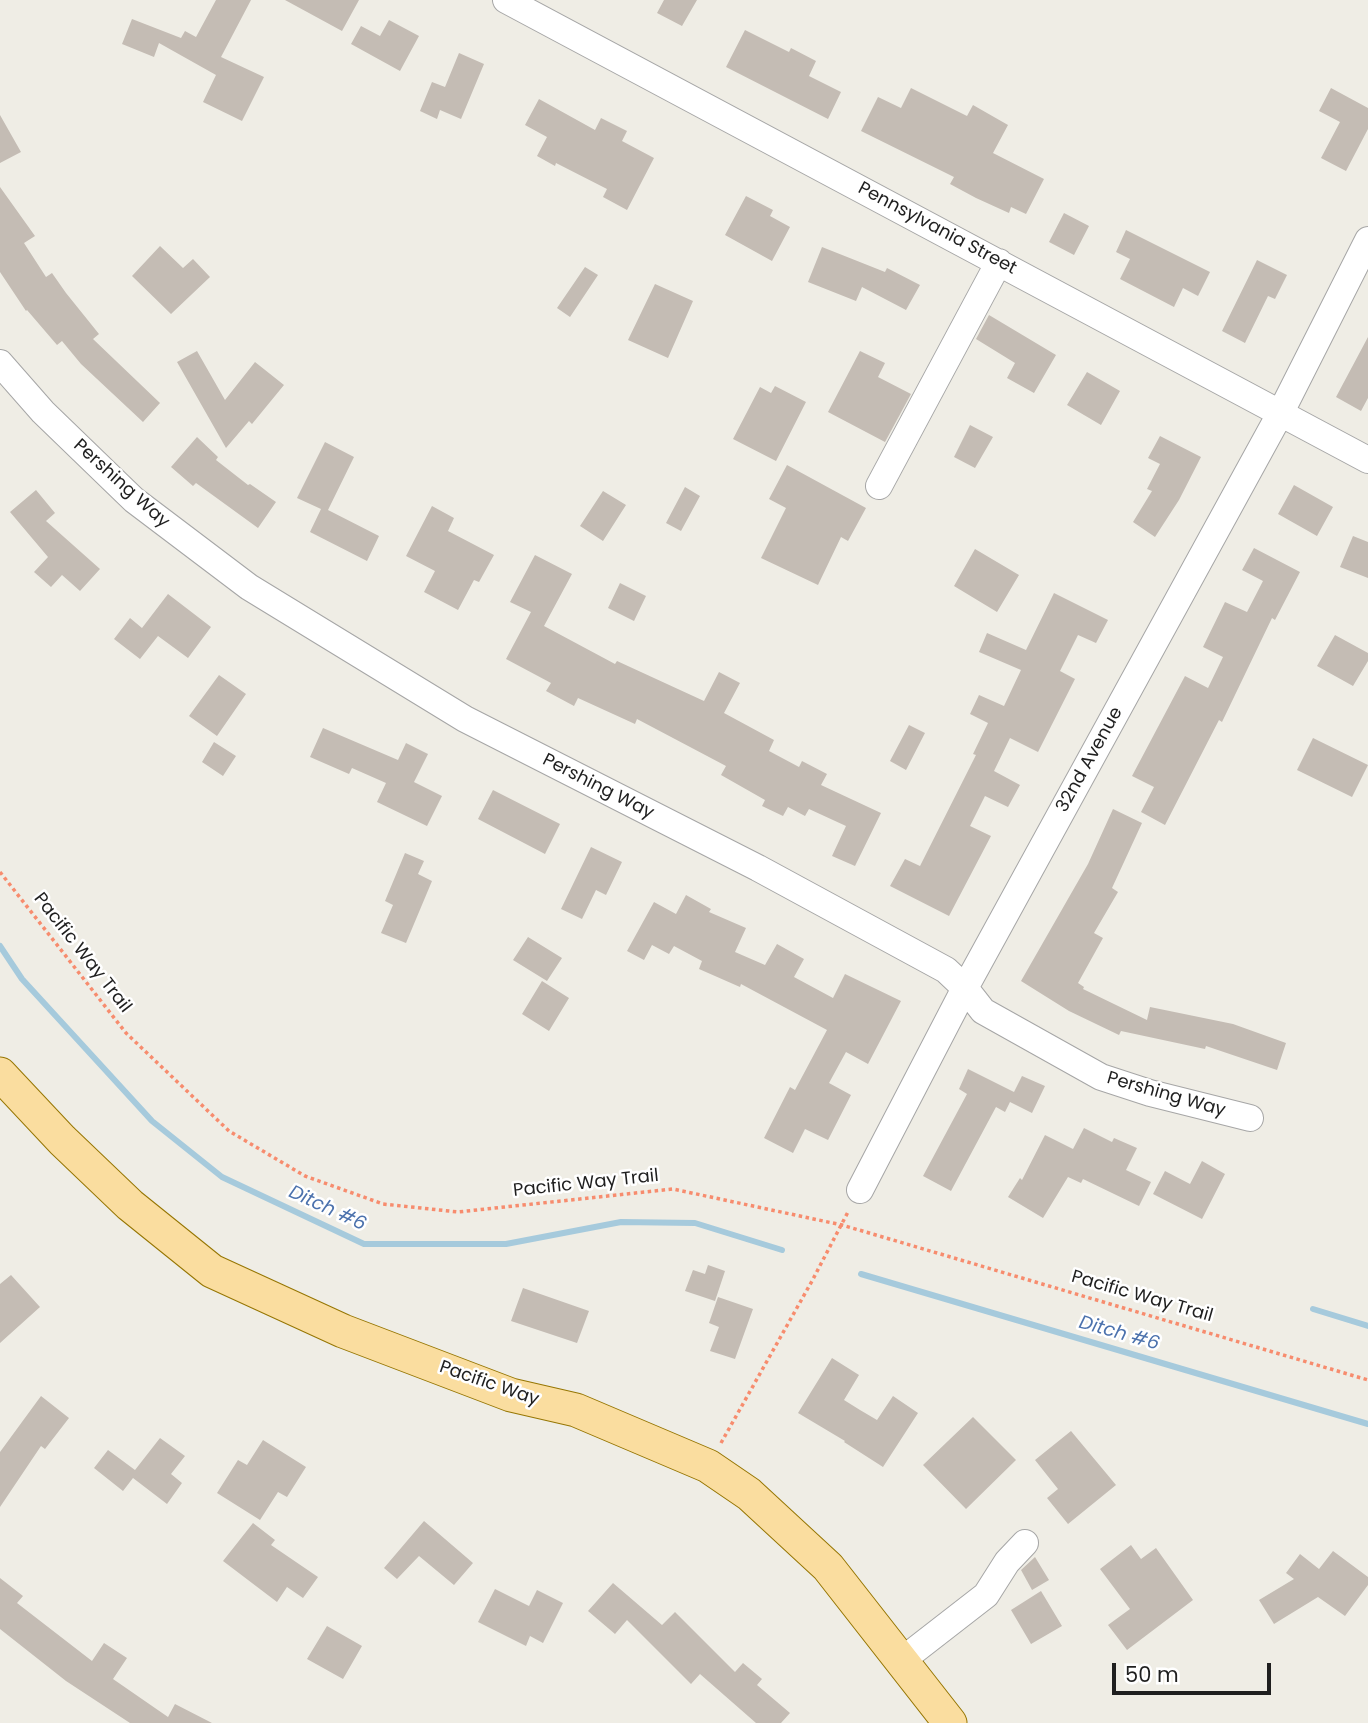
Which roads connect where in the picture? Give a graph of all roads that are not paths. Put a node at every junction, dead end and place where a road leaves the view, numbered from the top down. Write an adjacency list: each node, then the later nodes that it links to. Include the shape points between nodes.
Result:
1 (506, 0): 3 (street, Pennsylvania Street)
2 (1368, 240): 5 (street, 32nd Avenue)
3 (999, 262): 5 (street, Pennsylvania Street); 7 (street)
4 (0, 363): 8 (street, Pershing Way, via 43,412 134,500 249,587 465,719 781,881 946,970)
5 (1280, 412): 6 (street, Pennsylvania Street); 8 (street, 32nd Avenue)
6 (1368, 460)
7 (879, 486)
8 (965, 988): 10 (street, Pershing Way, via 983,1011 1101,1077); 11 (street, 32nd Avenue)
9 (0, 1074): 13 (main road, Pacific Way, via 130,1205 212,1271 343,1331 510,1395 576,1410 708,1466 748,1494 828,1567)
10 (1250, 1118)
11 (860, 1190)
12 (1025, 1544): 13 (street, via 986,1595)
13 (901, 1661): 14 (main road, Pacific Way)
14 (950, 1723)

